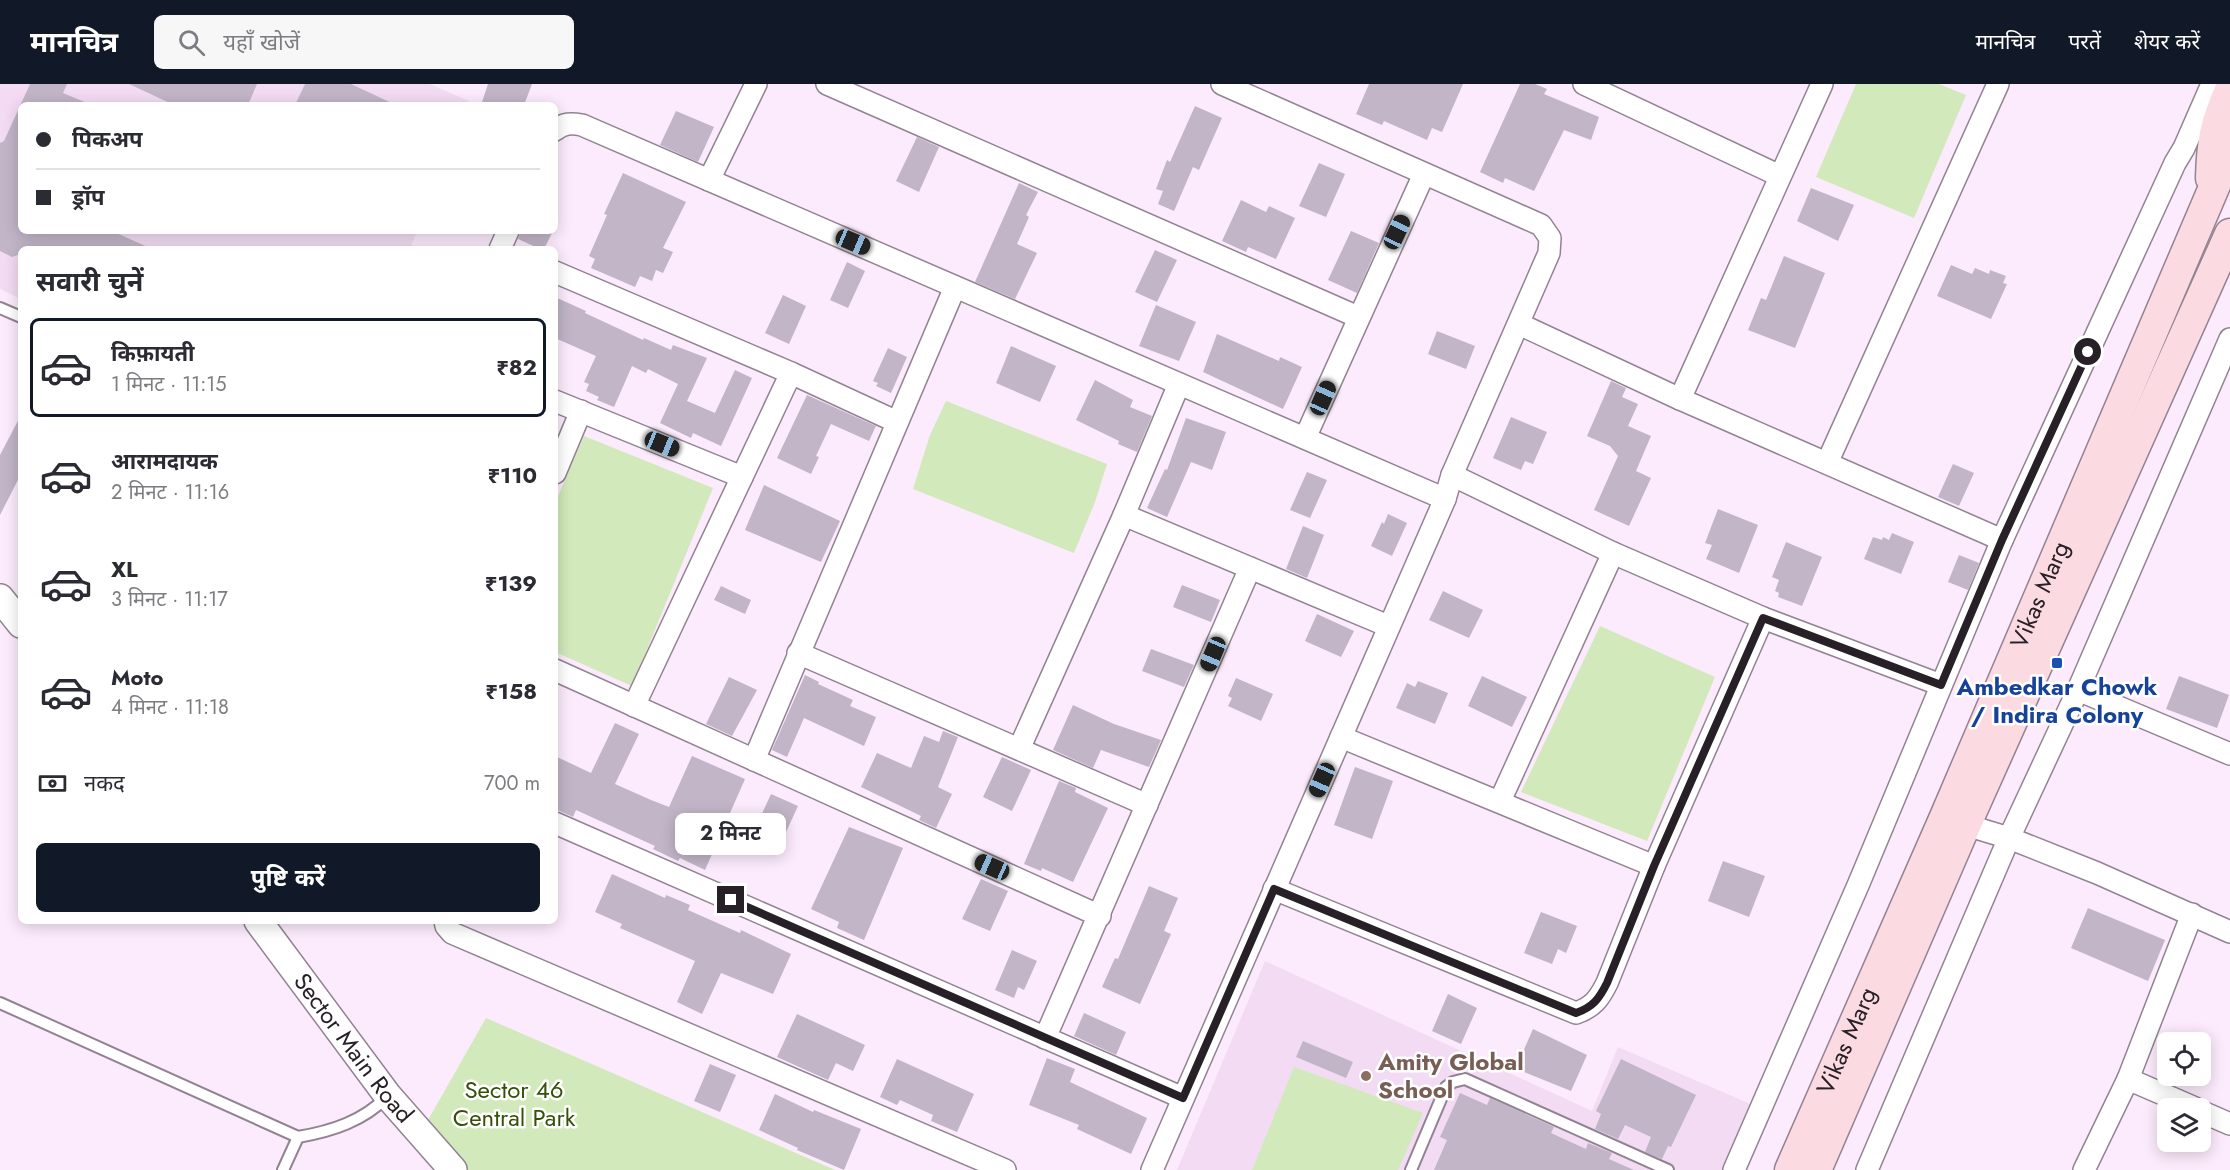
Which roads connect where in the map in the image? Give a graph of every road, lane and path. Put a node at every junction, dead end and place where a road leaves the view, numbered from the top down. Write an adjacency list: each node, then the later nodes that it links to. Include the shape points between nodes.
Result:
1 (756, 84): 14 (street)
2 (827, 84): 21 (street)
3 (1222, 84): 9 (street)
4 (1584, 84): 13 (street)
5 (1822, 84): 13 (street)
6 (1998, 84): 31 (street)
7 (2212, 84): 37 (street)
8 (2230, 90): 15 (main road, via 2213,136)
9 (1260, 92): 12 (street)
10 (558, 129): 14 (street, via 571,123 582,125)
11 (2230, 150): 15 (main road, Vikas Marg)
12 (1424, 174): 21 (street); 22 (street, via 1541,225 1550,238 1549,253)
13 (1780, 176): 26 (street)
14 (709, 180): 18 (street)
15 (2210, 194): 55 (main road, Vikas Marg)
16 (2230, 234): 55 (main road, Vikas Marg)
17 (558, 273): 24 (street)
18 (955, 287): 25 (street); 29 (street)
19 (0, 308): 20 (lane)
20 (18, 316)
21 (1358, 317): 30 (street)
22 (1519, 324): 26 (street); 33 (street)
23 (2230, 339): 47 (street)
24 (791, 373): 29 (street); 34 (street)
25 (1179, 384): 30 (street); 36 (street)
26 (1680, 399): 31 (street)
27 (558, 402): 28 (street)
28 (581, 411): 32 (street); 34 (street)
29 (897, 422): 44 (street)
30 (1305, 438): 35 (street)
31 (1827, 463): 37 (street)
32 (558, 466)
33 (1452, 476): 35 (street); 38 (street)
34 (742, 477): 48 (street)
35 (1445, 499): 43 (street)
36 (1124, 515): 39 (street); 51 (street)
37 (2002, 540): 46 (street)
38 (1613, 553): 41 (street); 53 (street)
39 (1250, 568): 43 (street); 54 (street)
40 (0, 598): 42 (street)
41 (1763, 618): 46 (street); 58 (street)
42 (18, 620)
43 (1388, 626): 49 (street)
44 (798, 652): 51 (street); 52 (street)
45 (558, 671): 48 (street)
46 (1941, 685): 80 (street)
47 (2078, 690): 50 (street); 57 (street)
48 (634, 706): 52 (street)
49 (1341, 737): 53 (street); 59 (street)
50 (2228, 747)
51 (1019, 749): 54 (street)
52 (754, 760): 61 (street)
53 (1500, 801): 58 (street)
54 (1147, 805): 61 (street)
55 (1955, 822): 57 (street); 81 (main road, Vikas Marg); 82 (main road, Vikas Marg)
56 (558, 824): 66 (street)
57 (2009, 838): 60 (street); 83 (street)
58 (1654, 866): 59 (street, via 1600,999 1576,1013)
59 (1274, 889): 69 (street)
60 (2192, 914): 64 (street); 67 (street)
61 (1100, 916): 66 (street)
62 (260, 924): 68 (street, Sector Main Road)
63 (447, 924): 76 (street, via 452,933)
64 (2230, 932)
65 (0, 1003): 73 (lane)
66 (1046, 1038): 69 (street)
67 (2128, 1079): 70 (street); 84 (street)
68 (388, 1096): 73 (lane, via 352,1123); 75 (street, Sector Main Road)
69 (1183, 1098): 77 (street)
70 (2172, 1098)
71 (2211, 1116): 72 (street)
72 (2230, 1124)
73 (298, 1137): 74 (lane)
74 (283, 1170)
75 (453, 1170)
76 (1005, 1170)
77 (1152, 1170)
78 (1412, 1170): 79 (lane, via 1446,1087 1465,1080)
79 (1668, 1170)
80 (1734, 1170)
81 (1790, 1170)
82 (1816, 1170)
83 (1867, 1170)
84 (2084, 1170)

